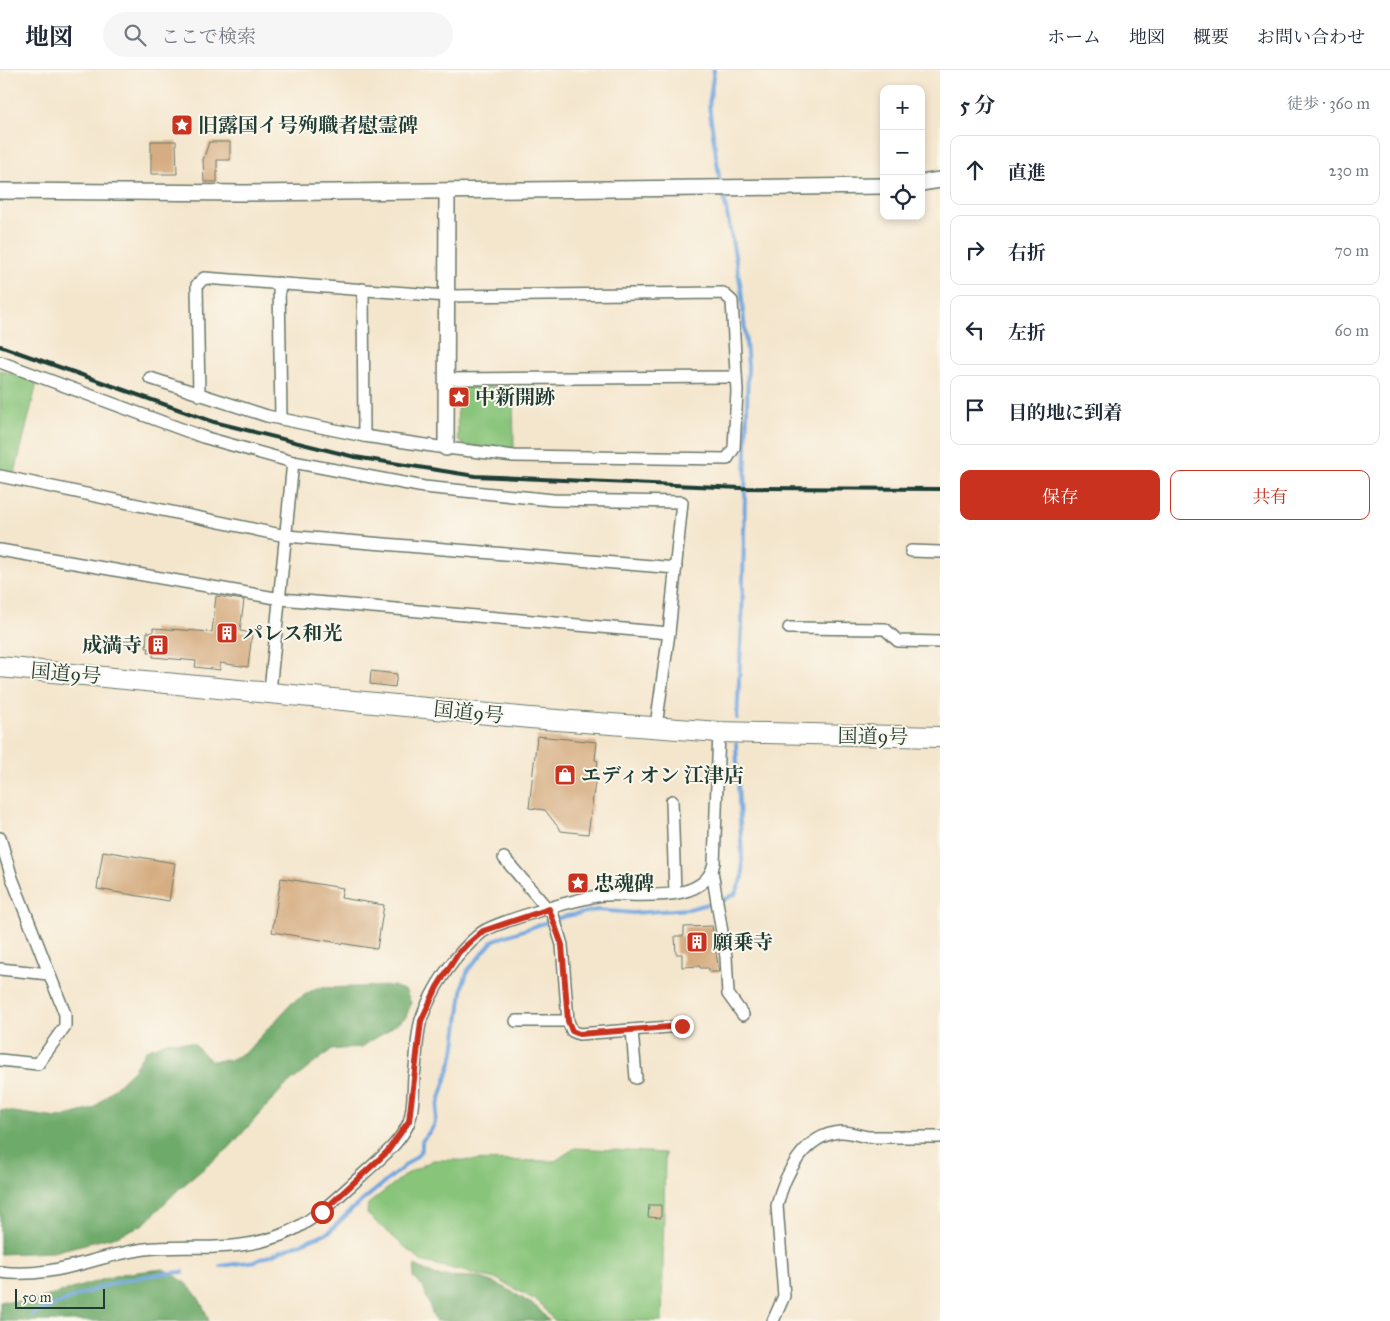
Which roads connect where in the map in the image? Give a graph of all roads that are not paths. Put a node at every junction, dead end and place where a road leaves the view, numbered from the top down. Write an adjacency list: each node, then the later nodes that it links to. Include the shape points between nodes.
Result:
1 (940, 180): 2 (street)
2 (925, 182)
3 (880, 186): 5 (street)
4 (0, 191): 5 (street)
5 (448, 192): 8 (street)
6 (280, 283): 7 (street); 13 (street, via 204,278 197,285); 14 (street)
7 (363, 289): 8 (street); 15 (street)
8 (447, 296): 10 (street, via 723,293 732,300); 12 (street)
9 (0, 362): 17 (street, via 203,437)
10 (736, 377): 12 (street); 16 (street, via 734,448 727,459 514,456)
11 (150, 378): 13 (street)
12 (446, 379): 16 (street)
13 (199, 394): 14 (street)
14 (281, 419): 15 (street)
15 (364, 436): 16 (street)
16 (446, 448)
17 (293, 462): 19 (street); 23 (street, via 434,488 553,500 682,502)
18 (0, 476): 19 (street)
19 (286, 536): 23 (street); 24 (street)
20 (0, 550): 24 (street)
21 (911, 551): 22 (street)
22 (940, 552)
23 (676, 568): 26 (street)
24 (281, 599): 26 (street); 29 (street)
25 (789, 628): 27 (street, via 885,628 898,641)
26 (669, 633): 30 (street)
27 (940, 642)
28 (0, 667): 29 (highway, 国道9号)
29 (270, 691): 30 (highway, 国道9号, via 530,718)
30 (656, 726): 31 (highway, 国道9号)
31 (719, 732): 32 (highway, 国道9号); 36 (street)
32 (940, 737)
33 (672, 801): 39 (street)
34 (0, 838): 38 (street)
35 (504, 858): 40 (street)
36 (712, 871): 39 (street, via 704,883); 43 (street, via 726,957 728,994)
37 (0, 878): 38 (street)
38 (12, 878): 42 (street)
39 (675, 893): 40 (street, via 604,895 568,902)
40 (552, 915): 44 (street, via 562,945); 51 (street, via 483,931 459,952 421,1021 409,1121 387,1152 322,1212 304,1224 280,1238 254,1244 146,1249 31,1275)
41 (0, 968): 42 (street)
42 (49, 974): 48 (street, via 65,1014 66,1026 38,1064)
43 (743, 1015)
44 (568, 1021): 45 (street); 47 (street, via 572,1031 579,1034)
45 (516, 1022)
46 (682, 1026): 47 (street)
47 (632, 1030): 49 (street)
48 (0, 1060)
49 (636, 1078)
50 (940, 1137): 52 (street, via 867,1137 841,1132 819,1138 807,1146 786,1177 777,1206 784,1296)
51 (0, 1272)
52 (772, 1321)

